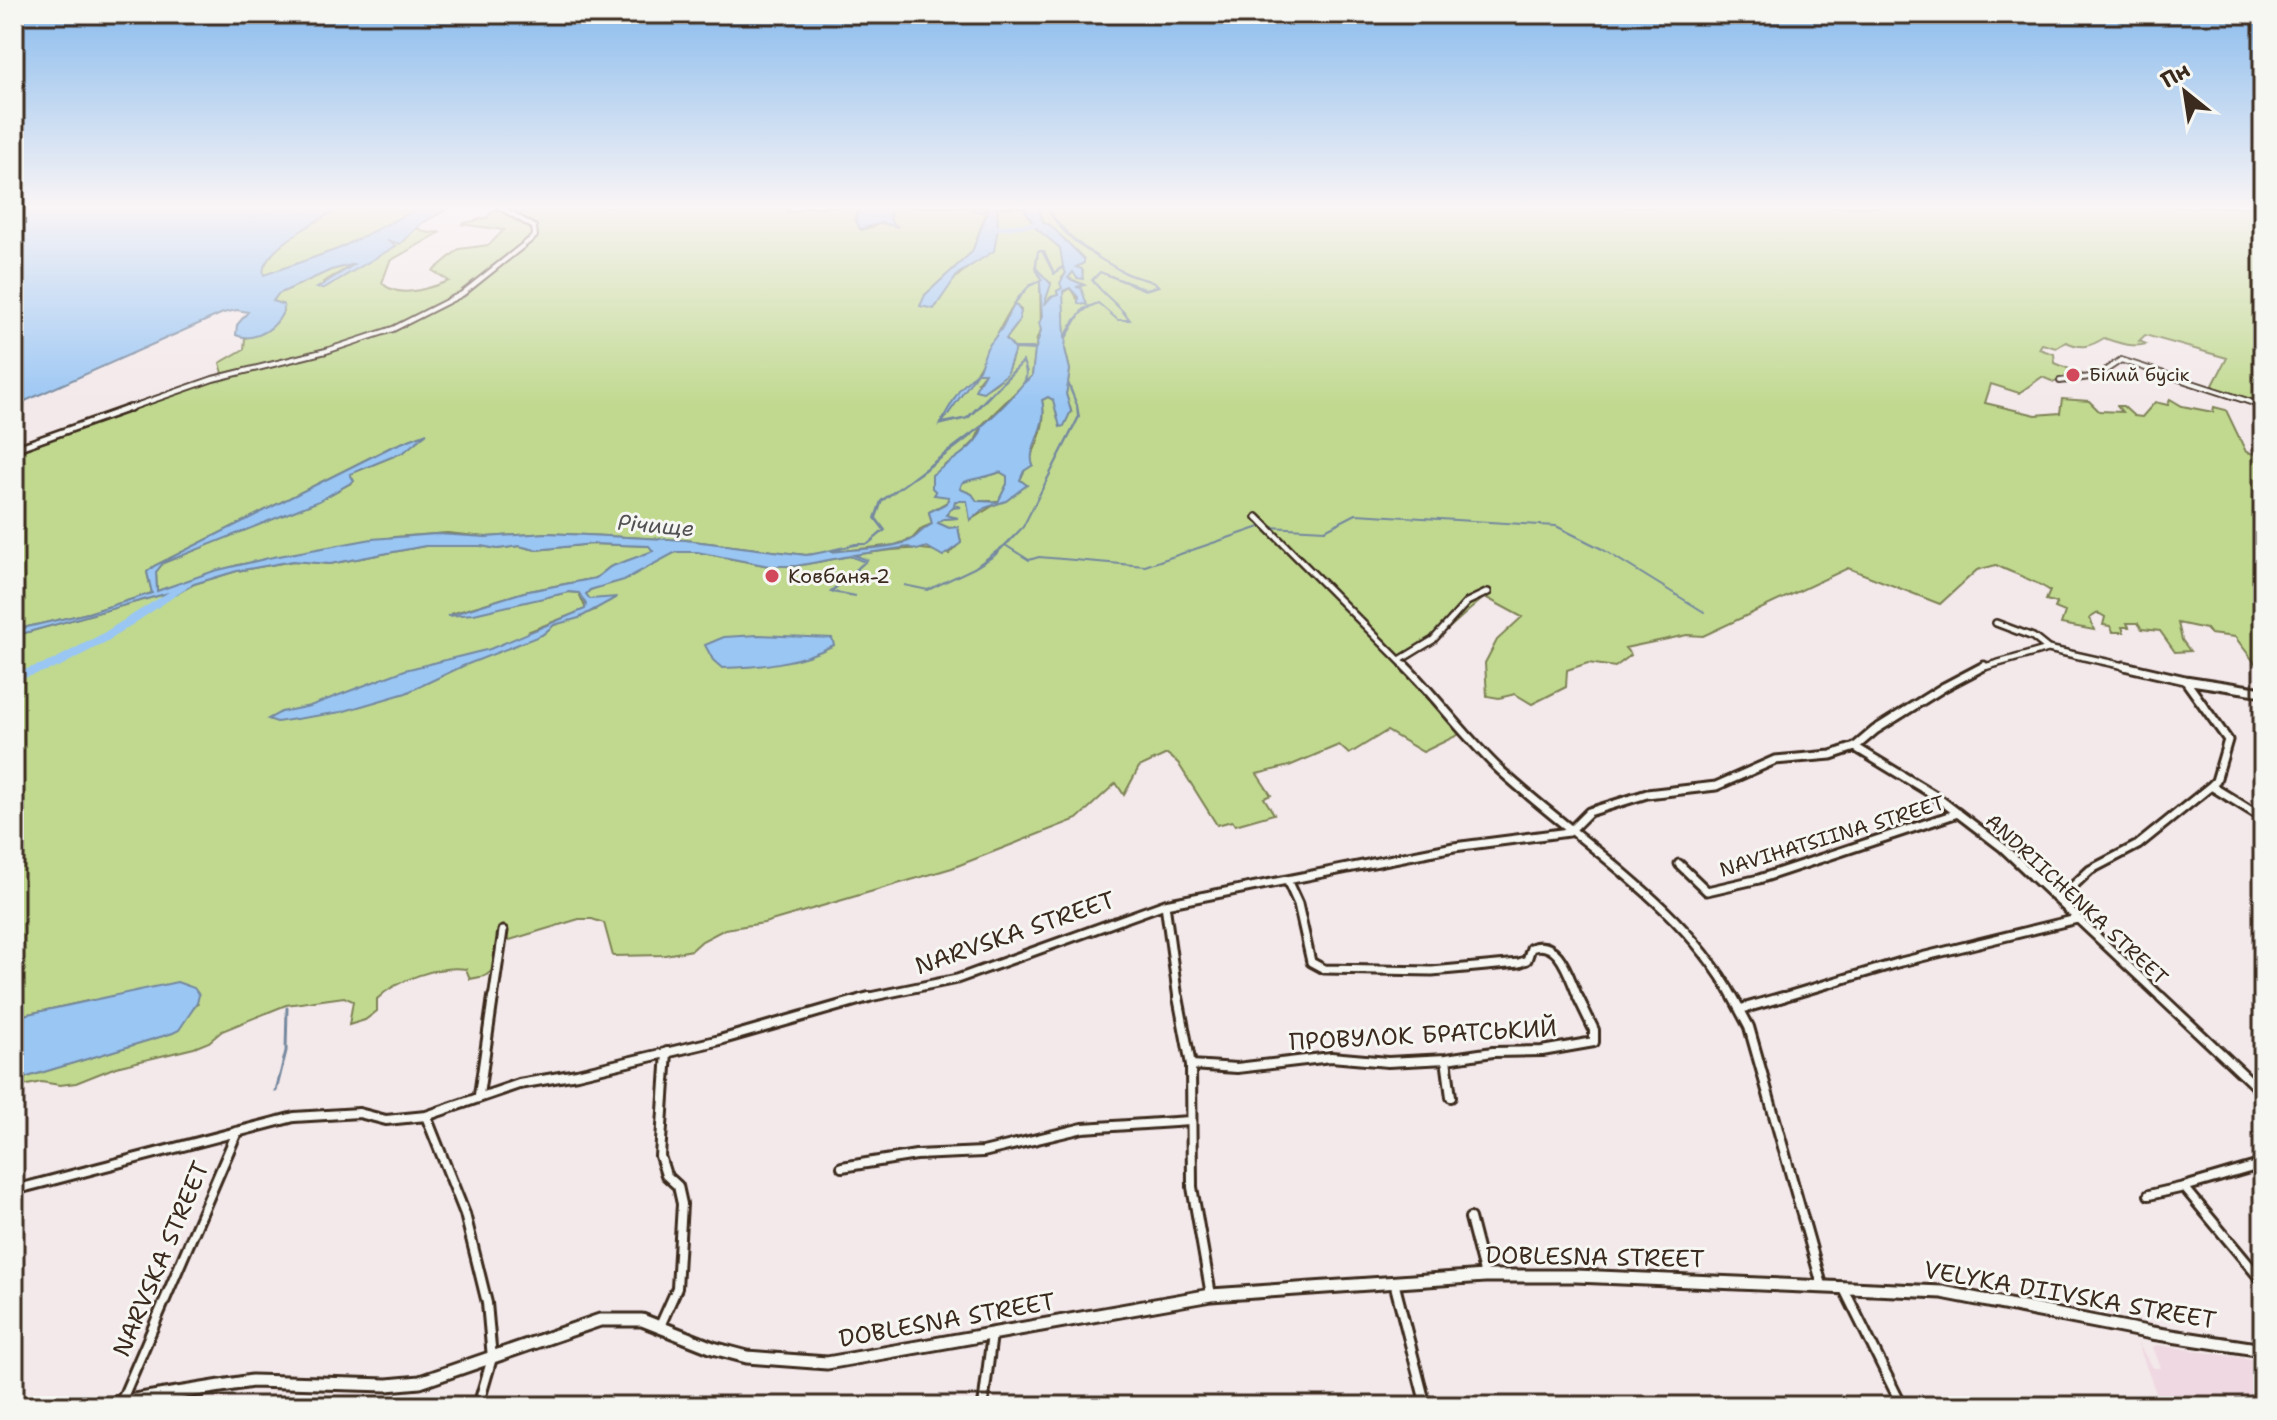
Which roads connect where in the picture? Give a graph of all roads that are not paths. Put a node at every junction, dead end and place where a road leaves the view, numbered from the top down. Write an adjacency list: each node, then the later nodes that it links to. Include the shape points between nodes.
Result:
1 (491, 273): 4 (street, via 446,304 393,329 340,348 222,376)
2 (2060, 381): 3 (street, via 2097,376 2121,360)
3 (2263, 406)
4 (14, 449)
5 (1257, 517): 9 (street)
6 (1488, 592): 9 (street, via 1467,602 1433,640)
7 (1996, 623): 8 (street, via 2033,637)
8 (2048, 649): 10 (street); 12 (street, via 1987,665 1944,687)
9 (1400, 660): 16 (street, via 1496,766)
10 (2185, 680): 11 (street); 13 (street, via 2228,740)
11 (2263, 692)
12 (1855, 747): 14 (street, ANDRIICHENKA STREET); 16 (street, via 1831,755 1775,760 1699,790 1647,794 1589,812)
13 (2211, 786): 15 (street); 19 (street, via 2138,845 2090,870)
14 (1958, 813): 17 (street, NAVIHATSIINA STREET, via 1772,875 1707,891); 19 (street, ANDRIICHENKA STREET)
15 (2263, 818)
16 (1569, 832): 18 (street, NARVSKA STREET, via 1454,847); 23 (street, via 1677,925)
17 (1679, 864)
18 (1287, 880): 20 (street, NARVSKA STREET); 25 (street, ПРОВУЛОК БРАТСЬКИЙ, via 1311,962 1324,969 1432,971 1525,962 1531,948 1541,944 1554,950 1594,1030 1594,1042)
19 (2059, 899): 21 (street, ANDRIICHENKA STREET)
20 (1165, 904): 24 (street, NARVSKA STREET, via 957,979 862,998); 26 (street)
21 (2077, 919): 23 (street, via 1901,962); 27 (street, ANDRIICHENKA STREET)
22 (503, 931): 28 (street)
23 (1741, 1009): 42 (street)
24 (667, 1052): 28 (street, NARVSKA STREET); 45 (street, via 660,1156 682,1204 677,1288)
25 (1446, 1059): 26 (street, ПРОВУЛОК БРАТСЬКИЙ, via 1388,1062 1331,1057 1237,1068); 29 (street)
26 (1191, 1065): 31 (street)
27 (2263, 1093)
28 (479, 1095): 30 (street, NARVSKA STREET)
29 (1451, 1097)
30 (426, 1116): 32 (street, NARVSKA STREET, via 386,1120 359,1113 326,1114 266,1122); 48 (street, via 465,1214 487,1303)
31 (1190, 1121): 34 (street, via 1083,1128 983,1152 916,1155); 44 (street, via 1192,1187)
32 (237, 1132): 36 (street, NARVSKA STREET); 49 (street, NARVSKA STREET)
33 (2263, 1164): 35 (street)
34 (842, 1167)
35 (2184, 1187): 37 (street); 41 (street)
36 (14, 1190)
37 (2149, 1195)
38 (1470, 1218): 39 (street)
39 (1485, 1276): 40 (street, DOBLESNA STREET); 42 (street, DOBLESNA STREET)
40 (1394, 1281): 44 (street, DOBLESNA STREET); 53 (street)
41 (2263, 1282)
42 (1822, 1285): 43 (street, VELYKA DIIVSKA STREET)
43 (1842, 1286): 47 (street, VELYKA DIIVSKA STREET, via 1989,1299); 54 (street)
44 (1211, 1295): 46 (street, DOBLESNA STREET)
45 (660, 1326): 46 (street, DOBLESNA STREET, via 747,1357 827,1363); 48 (street, DOBLESNA STREET, via 642,1320 600,1320)
46 (992, 1334): 52 (street)
47 (2263, 1350)
48 (492, 1358): 49 (street, DOBLESNA STREET, via 420,1382 252,1381); 51 (street)
49 (121, 1402): 50 (street, DOBLESNA STREET)
50 (97, 1406)
51 (478, 1406)
52 (983, 1406)
53 (1426, 1406)
54 (1902, 1406)

